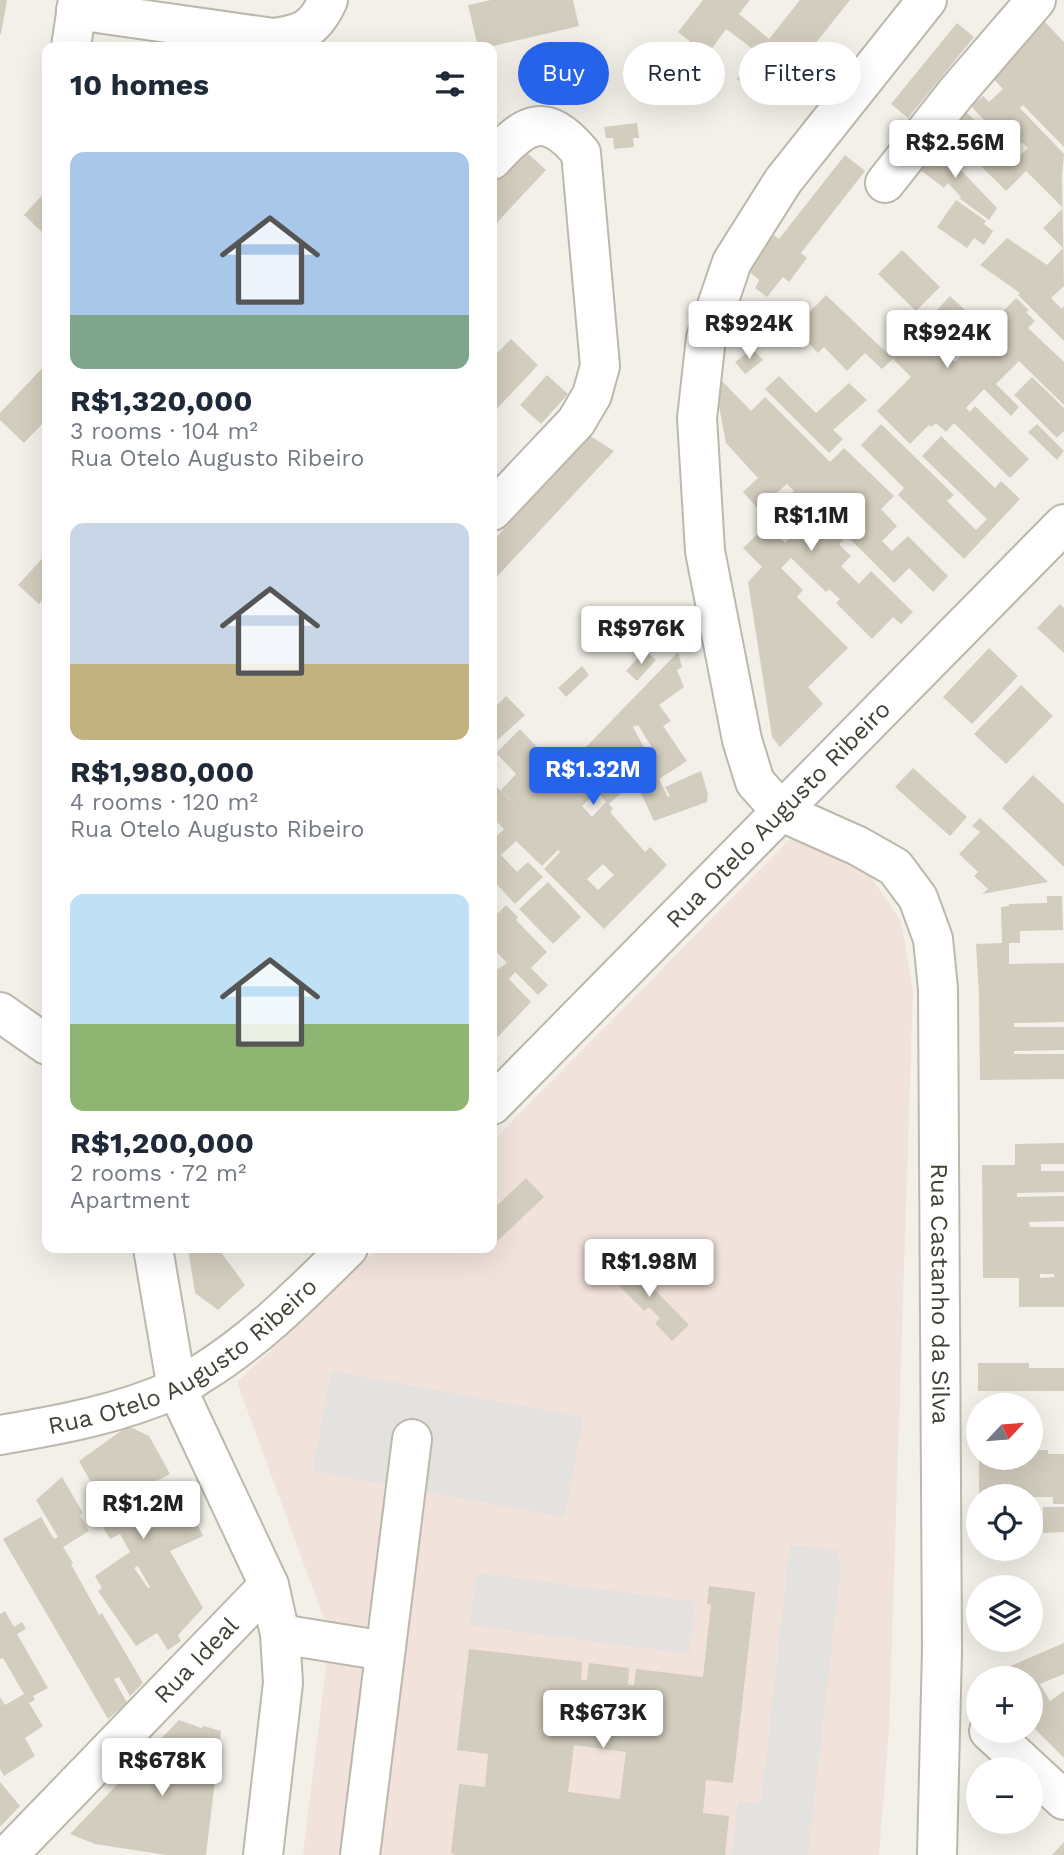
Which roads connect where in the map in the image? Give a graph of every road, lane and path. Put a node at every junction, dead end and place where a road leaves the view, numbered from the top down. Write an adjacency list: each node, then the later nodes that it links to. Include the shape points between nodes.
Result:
1 (328, 0): 4 (street, via 320,18 300,34 272,38)
2 (927, 0): 10 (street, via 783,181 732,262 706,338 697,418 705,551 742,740 755,782)
3 (1036, 0): 7 (street)
4 (77, 5): 5 (street)
5 (72, 42)
6 (497, 154): 8 (street, via 512,137 530,127 547,126 567,136 581,153 600,366 592,395 576,422)
7 (885, 183)
8 (497, 506)
9 (1064, 524): 10 (street, Rua Otelo Augusto Ribeiro)
10 (782, 812): 13 (street, Rua Otelo Augusto Ribeiro); 22 (street, Rua Castanho da Silva, via 895,867 918,898 933,939 938,989)
11 (0, 1012): 12 (street)
12 (42, 1041)
13 (497, 1100)
14 (154, 1253): 16 (street)
15 (343, 1253): 16 (street, Rua Otelo Augusto Ribeiro, via 231,1354)
16 (177, 1389): 17 (street, Rua Otelo Augusto Ribeiro, via 130,1406); 19 (street)
17 (0, 1435)
18 (412, 1439): 21 (street)
19 (269, 1585): 20 (street); 26 (street, Rua Ideal)
20 (280, 1634): 21 (street); 27 (street, via 283,1683)
21 (385, 1651): 28 (street)
22 (942, 1687): 23 (street); 29 (street, Rua Castanho da Silva)
23 (966, 1710)
24 (1002, 1743): 25 (street)
25 (1064, 1800)
26 (8, 1855)
27 (263, 1855)
28 (360, 1855)
29 (937, 1855)

